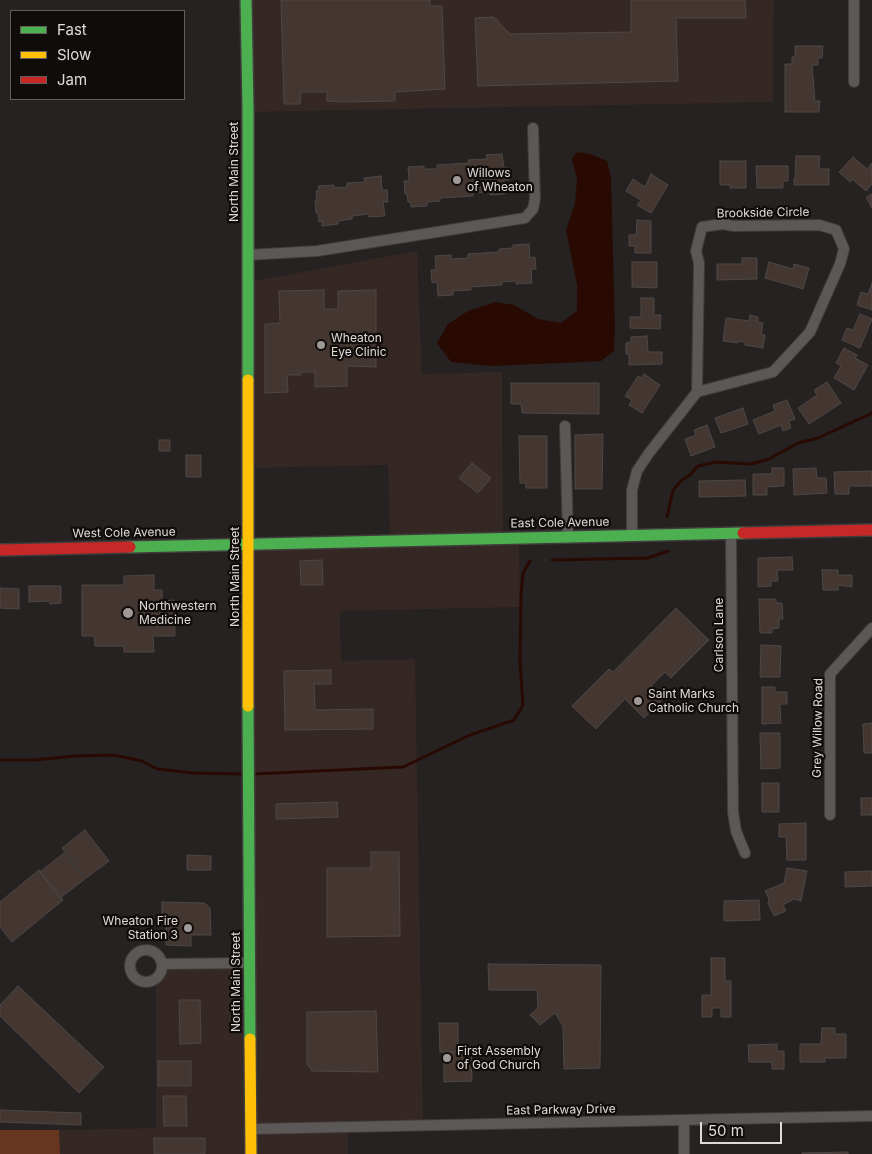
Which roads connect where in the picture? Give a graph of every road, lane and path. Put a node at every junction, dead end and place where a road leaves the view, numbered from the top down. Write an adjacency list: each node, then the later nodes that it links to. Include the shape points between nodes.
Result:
1 (246, 0): 5 (street, North Main Street)
2 (854, 0): 3 (street)
3 (854, 82)
4 (533, 128): 5 (street, via 535,199 533,209 524,218 317,252)
5 (248, 255): 12 (street, North Main Street)
6 (697, 392): 6 (street, Brookside Circle, via 696,250 702,227 723,224 819,225 836,230 844,248 840,264 810,332 773,372); 10 (street, via 637,470 632,490)
7 (565, 426): 11 (street)
8 (872, 530): 9 (street, East Cole Avenue)
9 (731, 534): 10 (street, East Cole Avenue); 16 (street, Carlson Lane, via 733,812)
10 (632, 536): 11 (street, East Cole Avenue)
11 (568, 537): 12 (street, East Cole Avenue)
12 (248, 544): 13 (street, West Cole Avenue); 17 (street, North Main Street)
13 (0, 550)
14 (872, 628): 15 (street, Grey Willow Road, via 830,674)
15 (830, 814)
16 (745, 854)
17 (250, 963): 18 (street); 21 (street, North Main Street)
18 (162, 964)
19 (872, 1116): 20 (street, East Parkway Drive)
20 (684, 1120): 21 (street, East Parkway Drive); 23 (street)
21 (251, 1129): 22 (street, North Main Street)
22 (251, 1154)
23 (684, 1154)

